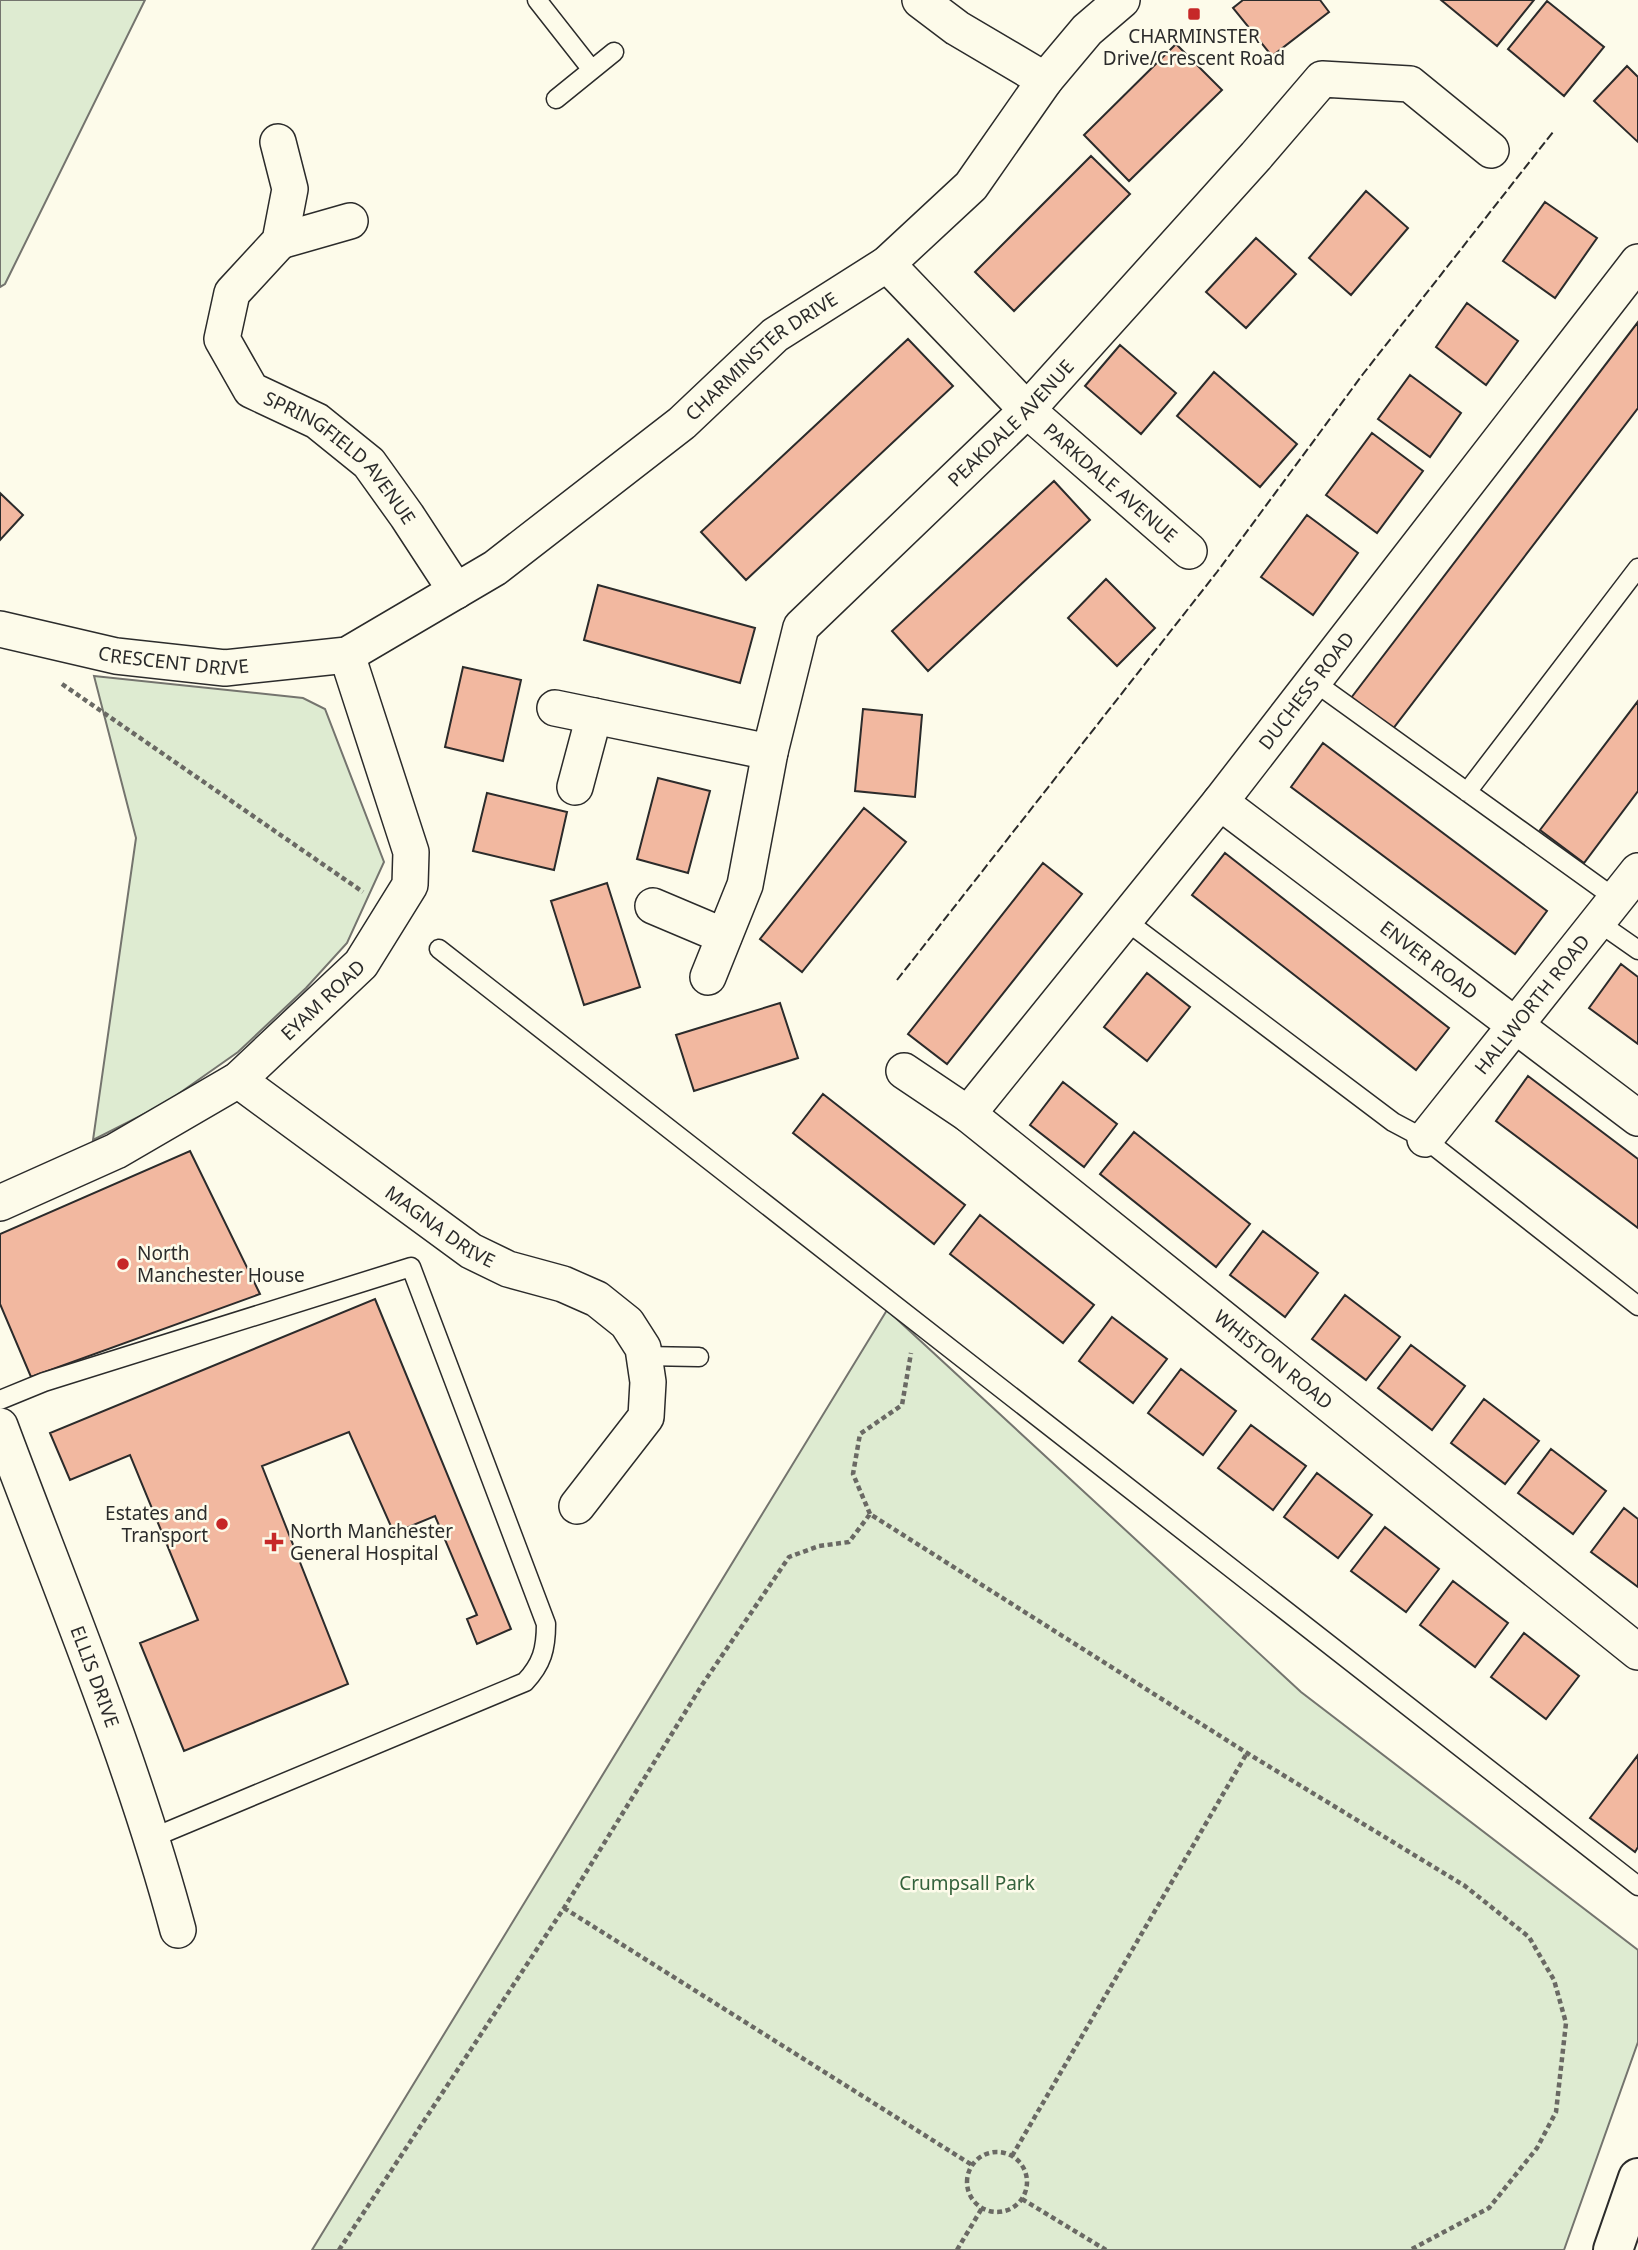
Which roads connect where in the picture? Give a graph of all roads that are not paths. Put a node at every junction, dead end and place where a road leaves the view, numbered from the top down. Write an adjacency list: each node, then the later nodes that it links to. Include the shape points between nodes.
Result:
1 (537, 0): 5 (lane)
2 (920, 0): 6 (street, via 957,28)
3 (1122, 0): 6 (street, CHARMINSTER DRIVE, via 1087,30)
4 (614, 52): 5 (lane)
5 (592, 70): 7 (lane)
6 (1045, 80): 13 (street, CHARMINSTER DRIVE, via 971,187)
7 (556, 99)
8 (278, 142): 11 (street, via 290,189)
9 (1491, 150): 14 (street, PEAKDALE AVENUE, via 1410,85 1322,79)
10 (350, 221): 11 (street)
11 (280, 241): 17 (street, SPRINGFIELD AVENUE, via 232,293 222,339 251,390 317,421 369,463)
12 (1638, 262): 20 (street, DUCHESS ROAD)
13 (887, 264): 14 (street, PARKDALE AVENUE); 17 (street, CHARMINSTER DRIVE, via 775,335 682,423 495,568)
14 (1027, 410): 15 (street, PARKDALE AVENUE); 23 (street, PEAKDALE AVENUE, via 802,627)
15 (1189, 551)
16 (1638, 568): 25 (lane)
17 (456, 592): 19 (street, CHARMINSTER DRIVE)
18 (0, 629): 19 (street, CRESCENT DRIVE, via 116,656 225,668)
19 (348, 655): 37 (street, EYAM ROAD, via 411,852 410,885 361,964)
20 (1313, 681): 25 (lane); 26 (street, DUCHESS ROAD)
21 (555, 708): 22 (street)
22 (594, 716): 23 (street); 24 (street)
23 (770, 751): 31 (street, PEAKDALE AVENUE, via 745,885)
24 (575, 787)
25 (1467, 792): 29 (lane)
26 (1220, 803): 30 (street, DUCHESS ROAD); 35 (street, ENVER ROAD)
27 (1638, 872): 29 (street, HALLWORTH ROAD)
28 (653, 906): 31 (street)
29 (1607, 910): 33 (lane); 35 (street, HALLWORTH ROAD)
30 (1125, 920): 38 (street, DUCHESS ROAD); 40 (lane, via 1393,1122)
31 (724, 936): 34 (street, PEAKDALE AVENUE)
32 (439, 949): 50 (lane)
33 (1638, 950)
34 (708, 977)
35 (1515, 1025): 39 (street, ENVER ROAD); 40 (street, HALLWORTH ROAD)
36 (904, 1071): 38 (street, WHISTON ROAD)
37 (238, 1080): 41 (street, EYAM ROAD, via 116,1151); 43 (street, MAGNA DRIVE, via 471,1251 508,1269 597,1299 627,1323)
38 (968, 1114): 48 (street, WHISTON ROAD)
39 (1638, 1118)
40 (1425, 1139): 42 (lane)
41 (0, 1203)
42 (1638, 1306)
43 (644, 1356): 44 (lane); 47 (street, MAGNA DRIVE, via 646,1417)
44 (699, 1357)
45 (0, 1400): 49 (lane, via 44,1382 411,1267 546,1624 539,1667 525,1682)
46 (0, 1426): 49 (street, ELLIS DRIVE)
47 (578, 1506)
48 (1638, 1652)
49 (152, 1838): 51 (street, ELLIS DRIVE)
50 (1638, 1886)
51 (178, 1930)
52 (1638, 2178): 53 (street)
53 (1614, 2250)

